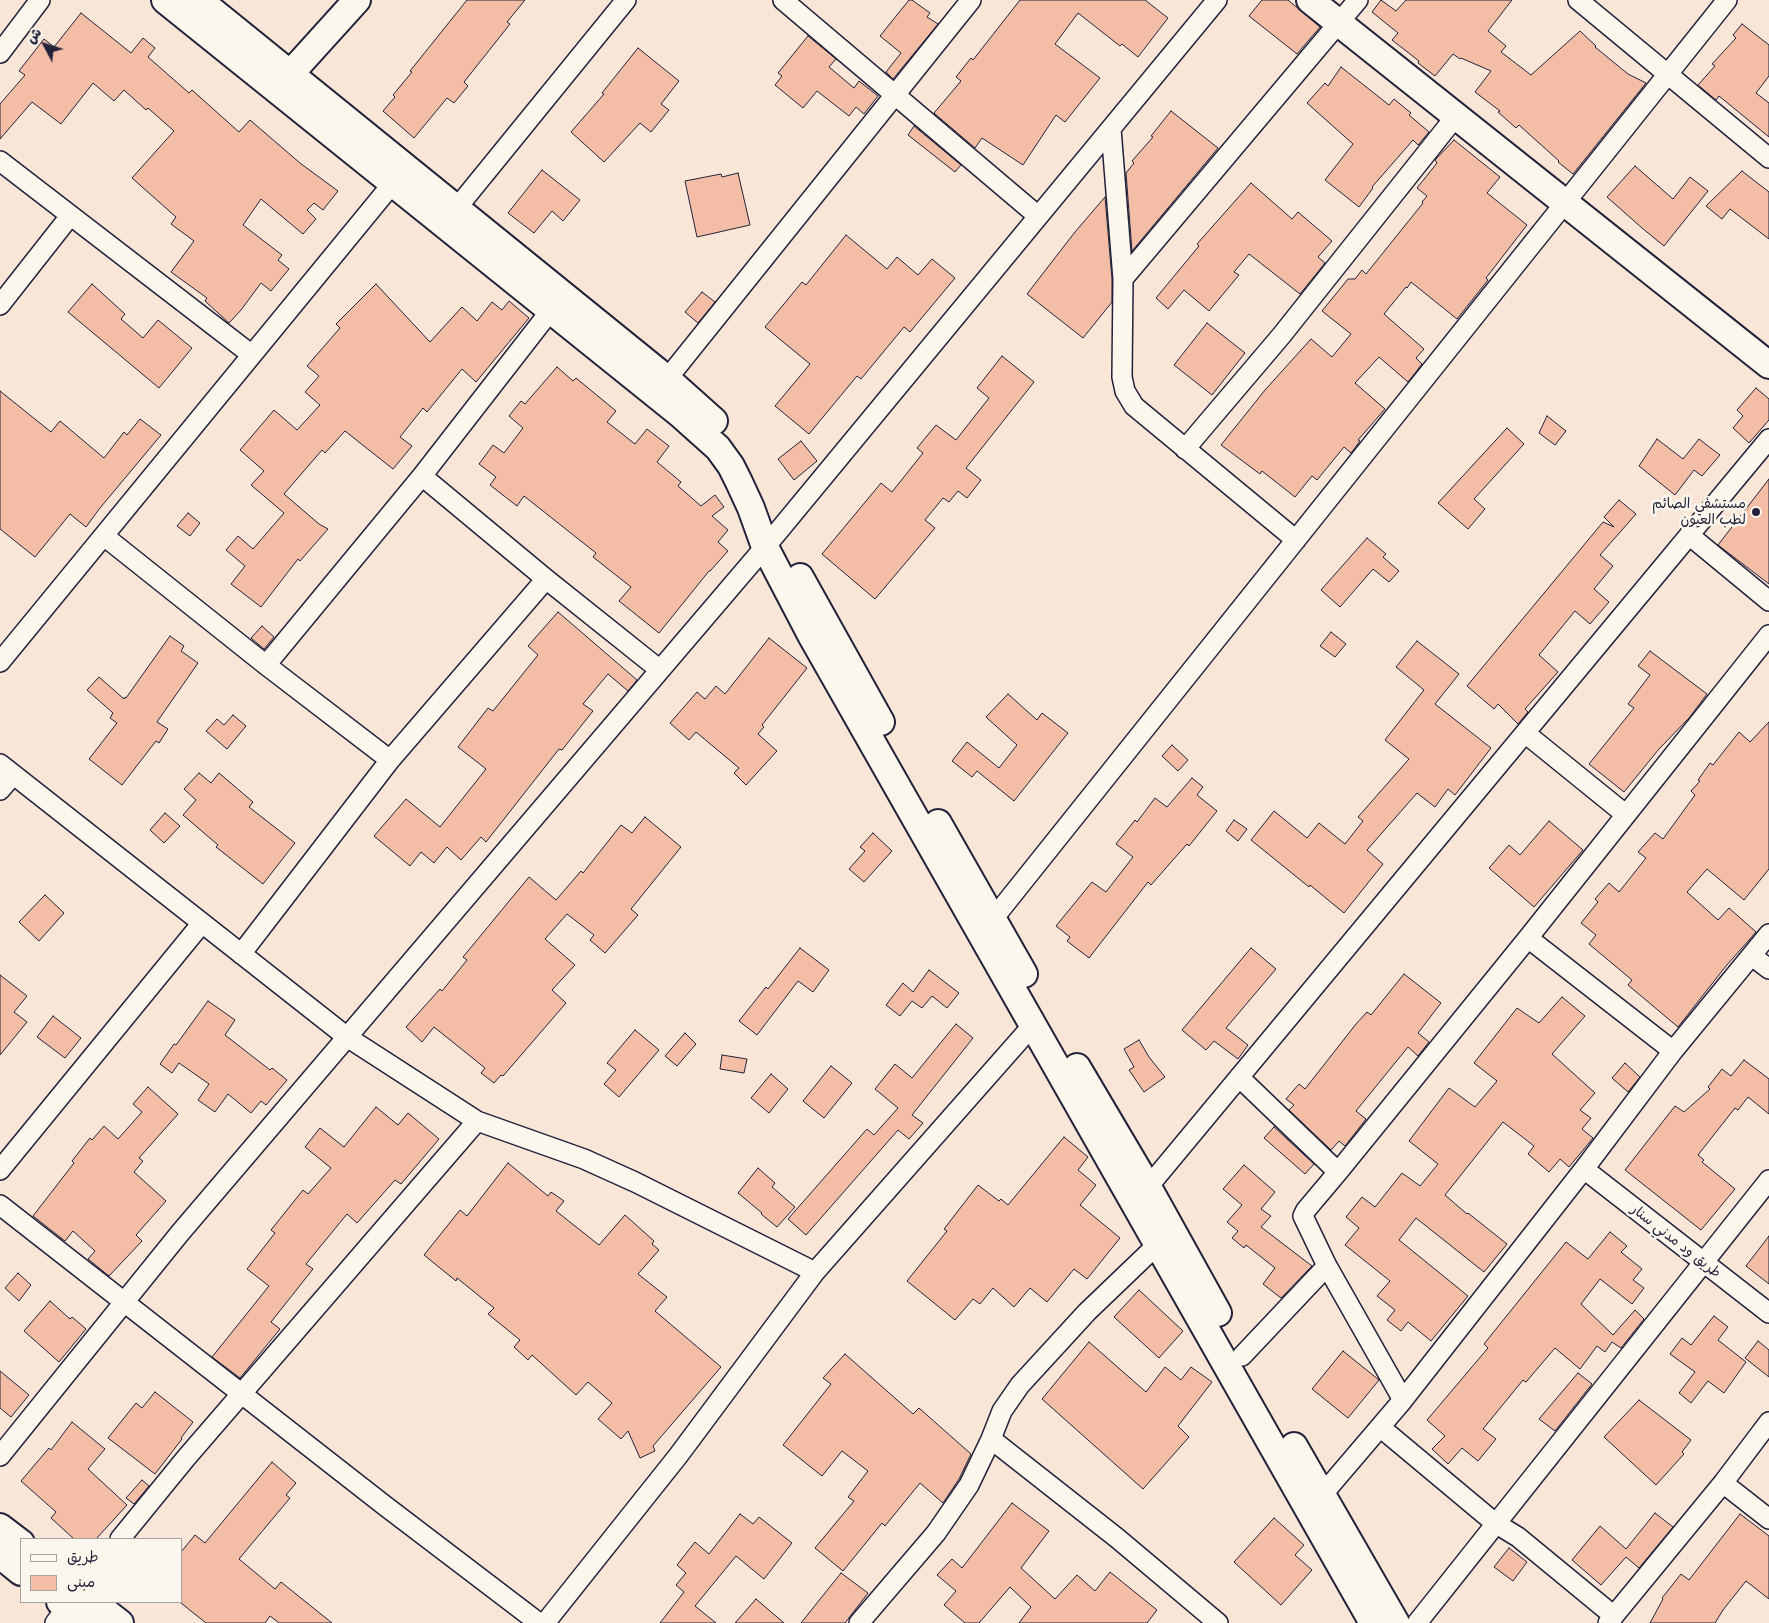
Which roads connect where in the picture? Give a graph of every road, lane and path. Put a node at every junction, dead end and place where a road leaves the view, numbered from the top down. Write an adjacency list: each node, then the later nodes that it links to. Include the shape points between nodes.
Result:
1 (40, 0): 14 (street)
2 (165, 0): 22 (street)
3 (199, 0): 15 (street)
4 (357, 0): 15 (street)
5 (626, 0): 24 (street)
6 (783, 0): 17 (street)
7 (971, 0): 17 (street)
8 (1217, 0): 19 (street)
9 (1310, 0): 13 (street)
10 (1358, 0): 13 (street)
11 (1578, 0): 16 (street)
12 (1727, 0): 16 (street)
13 (1339, 24): 18 (street); 27 (street)
14 (0, 53)
15 (290, 74): 24 (street)
16 (1667, 75): 20 (street); 23 (street)
17 (895, 95): 26 (street); 32 (street)
18 (1456, 116): 23 (street); 34 (street, via 1281,336)
19 (1111, 129): 26 (street); 27 (street)
20 (1769, 158)
21 (0, 161): 25 (street)
22 (393, 183): 29 (street); 30 (street)
23 (1565, 203): 31 (street); 38 (street)
24 (456, 209): 32 (street)
25 (70, 216): 28 (street); 30 (street)
26 (1038, 216): 39 (street)
27 (1123, 279): 34 (street, via 1122,377 1125,392 1134,406)
28 (0, 305)
29 (551, 310): 35 (street); 39 (street, via 718,448 731,466)
30 (252, 355): 37 (street)
31 (1769, 365)
32 (667, 380): 39 (street, via 713,420 732,442 753,478)
33 (1769, 439): 36 (street)
34 (1185, 449): 38 (street)
35 (422, 476): 40 (street); 44 (street)
36 (1689, 535): 41 (street); 46 (street)
37 (104, 536): 43 (street); 44 (street)
38 (1296, 540): 52 (street)
39 (770, 541): 45 (street); 52 (street, via 812,635)
40 (546, 578): 45 (street); 47 (street)
41 (1769, 601)
42 (1769, 635): 50 (street)
43 (0, 662)
44 (266, 665): 47 (street)
45 (660, 670): 59 (street)
46 (1525, 733): 50 (street); 61 (street)
47 (390, 760): 55 (street)
48 (7, 769): 49 (street); 51 (street)
49 (0, 790)
50 (1626, 814): 54 (street)
51 (202, 923): 55 (street); 64 (street)
52 (986, 925): 58 (street); 67 (street, via 1105,1117)
53 (1769, 934): 56 (street)
54 (1528, 938): 60 (street); 65 (street)
55 (241, 954): 59 (street)
56 (1752, 956): 57 (street); 60 (street)
57 (1769, 970)
58 (1032, 1026): 67 (street); 72 (street)
59 (346, 1037): 62 (street); 73 (street)
60 (1673, 1051): 63 (street)
61 (1239, 1077): 65 (street); 67 (street)
62 (477, 1121): 72 (street, via 584,1159); 76 (street)
63 (1584, 1169): 70 (street, طريق ود مدني سنار); 77 (street)
64 (0, 1170)
65 (1338, 1172): 71 (street, via 1303,1216)
66 (1769, 1180): 70 (street)
67 (1140, 1192): 69 (street); 75 (street)
68 (0, 1205): 73 (street)
69 (1158, 1244): 80 (street, via 1087,1312 1020,1385 1002,1411); 98 (street)
70 (1703, 1262): 74 (street, طريق ود مدني سنار); 85 (street)
71 (1327, 1266): 75 (street); 77 (street)
72 (815, 1272): 96 (street, via 678,1456)
73 (124, 1302): 76 (street); 81 (street)
74 (1769, 1312)
75 (1242, 1356): 83 (street)
76 (242, 1394): 87 (street); 95 (street)
77 (1403, 1400): 79 (street)
78 (1769, 1422): 82 (street)
79 (1380, 1427): 83 (street); 85 (street)
80 (991, 1440): 93 (street, via 969,1485 936,1533); 97 (street, via 1117,1538)
81 (0, 1456)
82 (1724, 1482): 84 (street); 92 (street)
83 (1322, 1495): 99 (street)
84 (1769, 1519)
85 (1495, 1523): 92 (street, via 1518,1537); 100 (street)
86 (0, 1527): 88 (street)
87 (121, 1538)
88 (20, 1543)
89 (0, 1555): 90 (street)
90 (20, 1571)
91 (94, 1603): 94 (street)
92 (1611, 1619)
93 (866, 1621)
94 (120, 1623)
95 (539, 1623)
96 (545, 1623)
97 (1218, 1623)
98 (1373, 1623)
99 (1396, 1623)
100 (1417, 1623)

